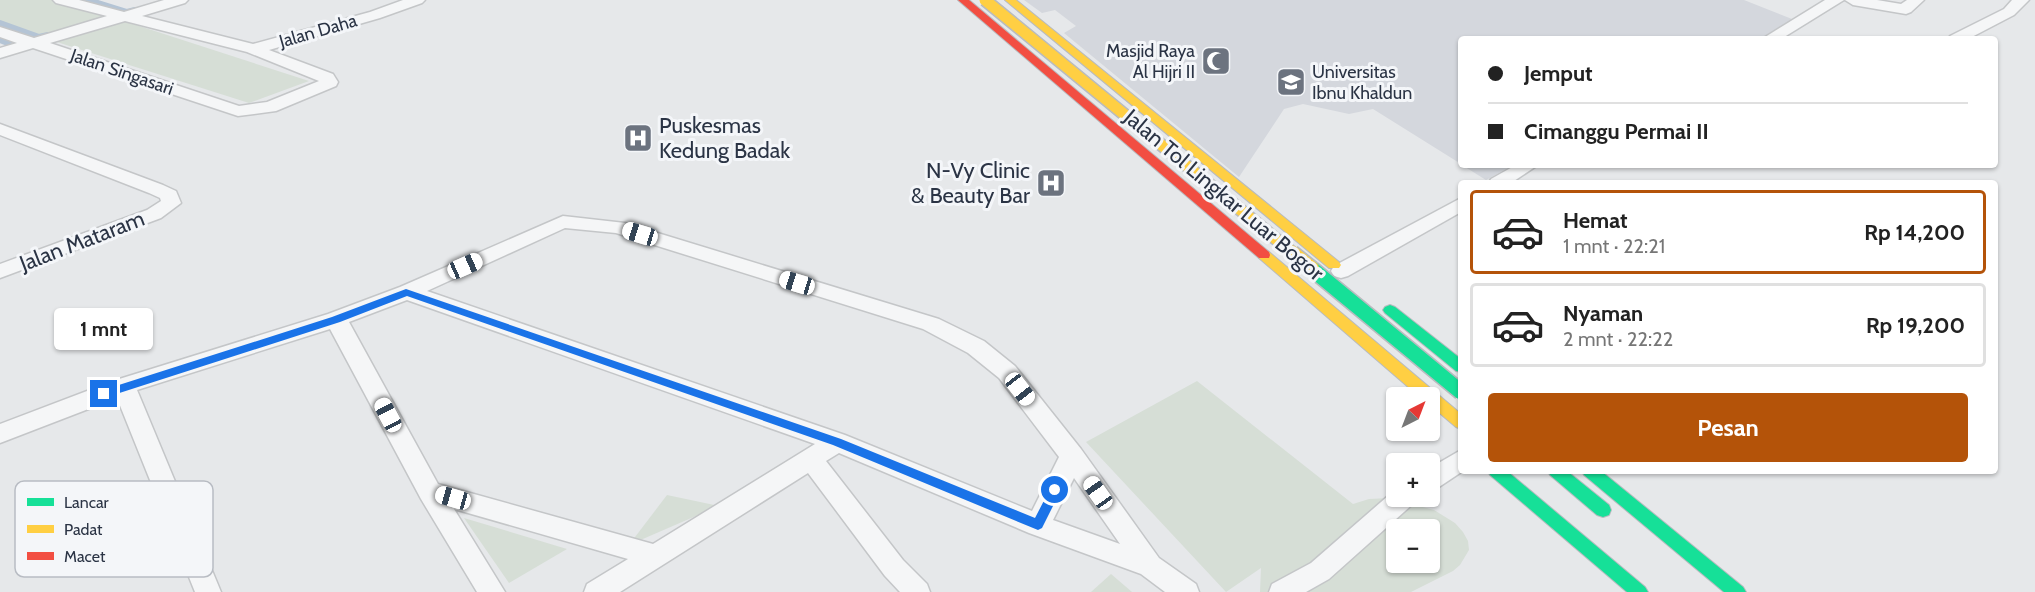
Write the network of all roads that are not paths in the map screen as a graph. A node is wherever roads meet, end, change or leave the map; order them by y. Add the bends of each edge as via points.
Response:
1 (61, 0) edge
2 (180, 0) edge
3 (417, 0) edge
4 (955, 0) edge
5 (963, 0) edge
6 (985, 0) edge
7 (1010, 0) edge
8 (1836, 0) edge
9 (1853, 0) edge
10 (1916, 0) edge
11 (2021, 0) edge
12 (123, 17) junction
13 (0, 32) edge
14 (1775, 36) edge
15 (1962, 36) edge
16 (36, 43) junction
17 (253, 50) junction
18 (0, 53) edge
19 (243, 112) joint
20 (0, 129) edge
21 (1193, 151) junction
22 (1156, 162) junction
23 (1524, 168) edge
24 (1503, 180) edge
25 (1458, 206) edge
26 (0, 271) edge
27 (1346, 275) joint
28 (1272, 281) dead end
29 (406, 292) junction
30 (1378, 301) dead end
31 (1307, 310) dead end
32 (336, 319) junction
33 (1458, 365) edge
34 (124, 386) junction
35 (1397, 387) edge
36 (1458, 390) edge
37 (1440, 420) edge
38 (1457, 429) edge
39 (0, 434) edge
40 (837, 442) junction
41 (1072, 456) junction
42 (811, 459) junction
43 (1458, 462) edge
44 (1440, 474) edge
45 (1500, 474) edge
46 (1519, 474) edge
47 (1560, 474) edge
48 (1594, 474) edge
49 (163, 481) edge
50 (430, 492) junction
51 (1393, 507) edge
52 (1611, 516) dead end
53 (1038, 525) junction
54 (657, 556) junction
55 (1150, 566) junction
56 (202, 577) edge
57 (208, 592) edge
58 (492, 592) edge
59 (597, 592) edge
60 (917, 592) edge
61 (1186, 592) edge
62 (1282, 592) edge
63 (1639, 592) edge
64 (1656, 592) edge
65 (1737, 592) edge

1 - 12 street, Jalan Daha
2 - 12 street
3 - 17 street, Jalan Daha
4 - 28 highway, Jalan Tol Lingkar Luar Bogor
5 - 22 highway
6 - 36 highway, Jalan Tol Lingkar Luar Bogor, bridge
7 - 21 highway
8 - 14 street
9 - 10 street via 1904,9
11 - 15 street via 2008,12
12 - 16 street
12 - 17 street, Jalan Daha
13 - 16 street, Jalan Singasari
16 - 18 street
16 - 19 street, Jalan Singasari
17 - 19 street, Jalan Daha via 330,80 270,107
20 - 26 street, Jalan Mataram via 169,195 171,202 163,209
21 - 22 highway
21 - 27 highway
22 - 38 highway
23 - 24 street
25 - 27 street
29 - 32 street
29 - 40 street
29 - 41 street via 563,222 618,227 931,324 976,347 1007,372
30 - 33 highway
31 - 35 highway, Jalan Tol Lingkar Luar Bogor
32 - 34 street
32 - 50 street
34 - 39 street
34 - 49 street
37 - 38 highway
40 - 42 street
40 - 53 street
41 - 53 street
41 - 55 street
42 - 54 street
42 - 60 street via 894,568
43 - 44 street
45 - 63 highway
46 - 64 highway
47 - 52 highway
48 - 65 highway
50 - 54 street
50 - 58 street
51 - 62 street via 1320,571
53 - 55 street
54 - 59 street
55 - 61 street
56 - 57 street

